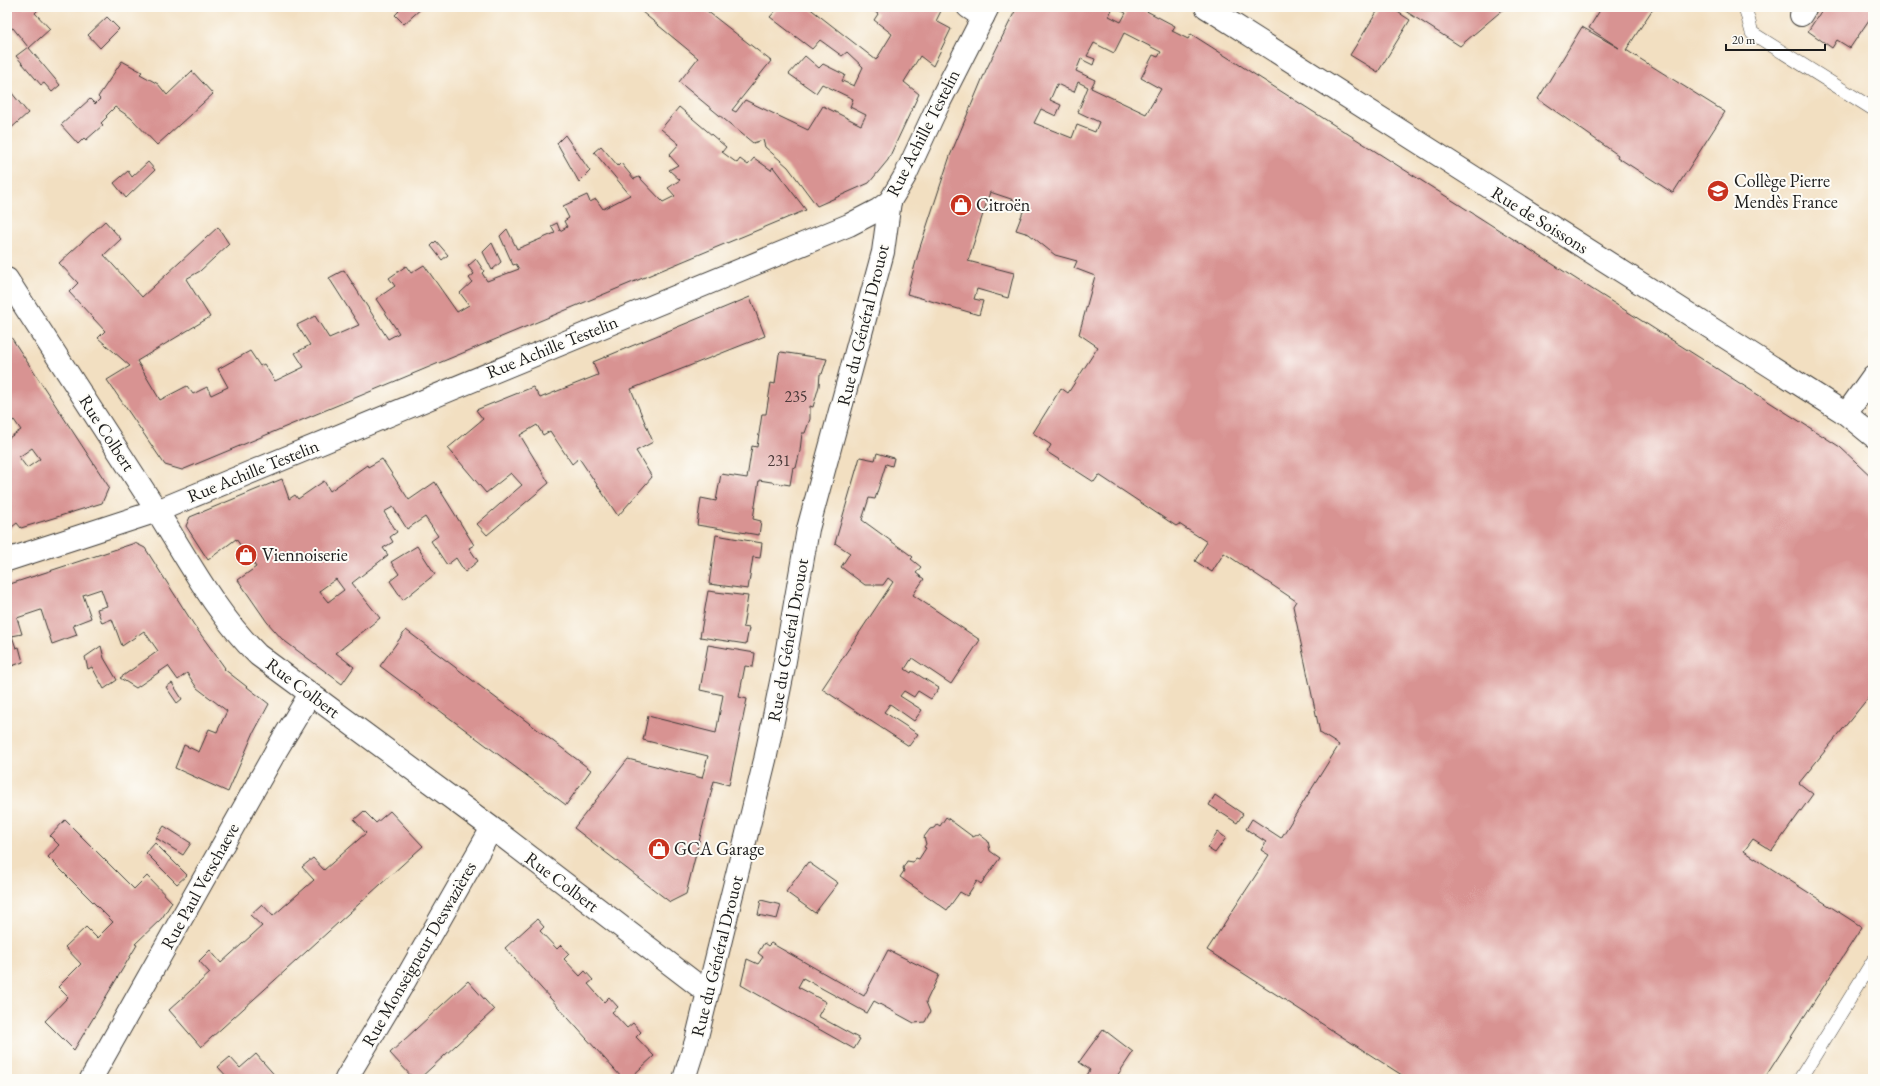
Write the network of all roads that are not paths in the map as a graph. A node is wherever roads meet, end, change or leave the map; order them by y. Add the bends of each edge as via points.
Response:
1 (1206, 7) edge
2 (1745, 7) edge
3 (980, 10) edge
4 (1873, 109) edge
5 (890, 201) junction
6 (7, 279) edge
7 (1873, 376) edge
8 (1846, 414) junction
9 (1873, 436) edge
10 (157, 511) junction
11 (7, 560) edge
12 (310, 694) junction
13 (492, 828) junction
14 (1873, 961) edge
15 (708, 993) junction
16 (91, 1079) edge
17 (346, 1079) edge
18 (684, 1079) edge
19 (1800, 1079) edge

1 - 8 street, Rue de Soissons
2 - 4 lane via 1752,33
3 - 5 street, Rue Achille Testelin via 940,103
5 - 10 street, Rue Achille Testelin via 849,225
5 - 15 street, Rue du Général Drouot via 883,252 808,529 784,672
6 - 10 street, Rue Colbert
7 - 8 street
8 - 9 street, Rue de Soissons
10 - 11 street, Rue Achille Testelin
10 - 12 street, Rue Colbert via 214,602 242,639 258,655
12 - 13 street, Rue Colbert
12 - 16 street, Rue Paul Verschaeve
13 - 15 street, Rue Colbert
13 - 17 street, Rue Monseigneur Deswazières
14 - 19 lane
15 - 18 street, Rue du Général Drouot

